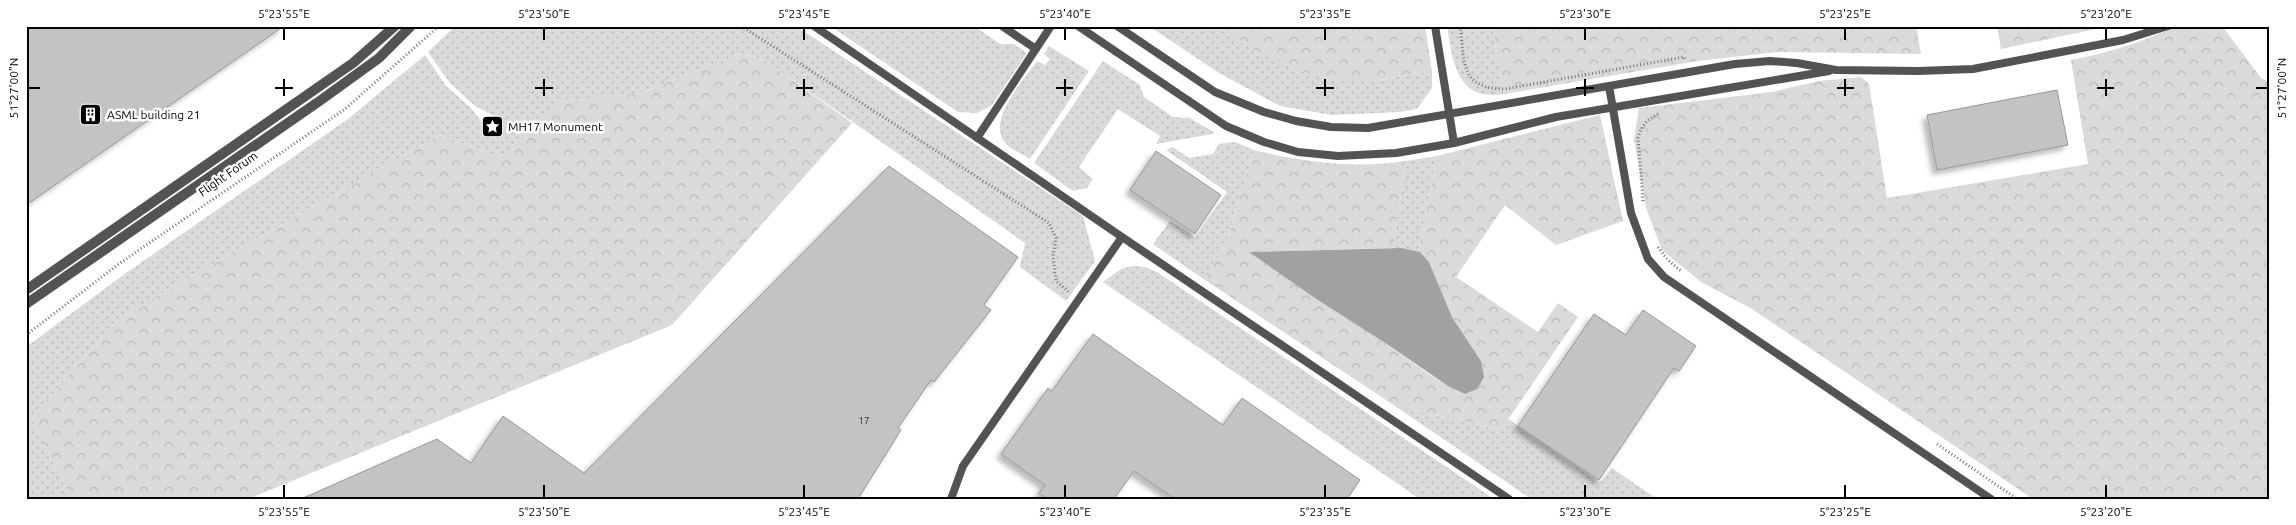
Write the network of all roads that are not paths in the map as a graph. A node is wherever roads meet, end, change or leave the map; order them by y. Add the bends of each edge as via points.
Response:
1 (394, 26) edge
2 (411, 26) edge
3 (814, 26) edge
4 (1002, 26) edge
5 (1051, 26) edge
6 (1078, 26) edge
7 (1116, 26) edge
8 (1435, 26) edge
9 (2168, 26) edge
10 (1036, 49) junction
11 (1836, 70) junction
12 (1609, 86) junction
13 (1613, 107) junction
14 (1450, 114) junction
15 (977, 138) junction
16 (1454, 143) junction
17 (1122, 238) junction
18 (26, 290) edge
19 (26, 304) edge
20 (951, 499) edge
21 (1509, 499) edge
22 (1991, 499) edge

1 - 18 street, Flight Forum via 354,63
2 - 19 street, Flight Forum via 379,58 321,100
3 - 15 lane
4 - 10 lane
5 - 10 lane
6 - 16 lane via 1226,126 1264,142 1298,152 1338,156 1396,153
7 - 14 lane via 1215,92 1296,121 1331,127 1368,128
8 - 14 lane
9 - 11 lane via 2123,40 1973,69
10 - 15 lane
11 - 12 lane via 1770,61
11 - 13 lane
12 - 13 lane
12 - 14 lane
13 - 16 lane via 1556,117
13 - 22 lane via 1631,212 1648,259 1664,277
14 - 16 lane
15 - 17 lane
17 - 20 lane via 963,466
17 - 21 lane

